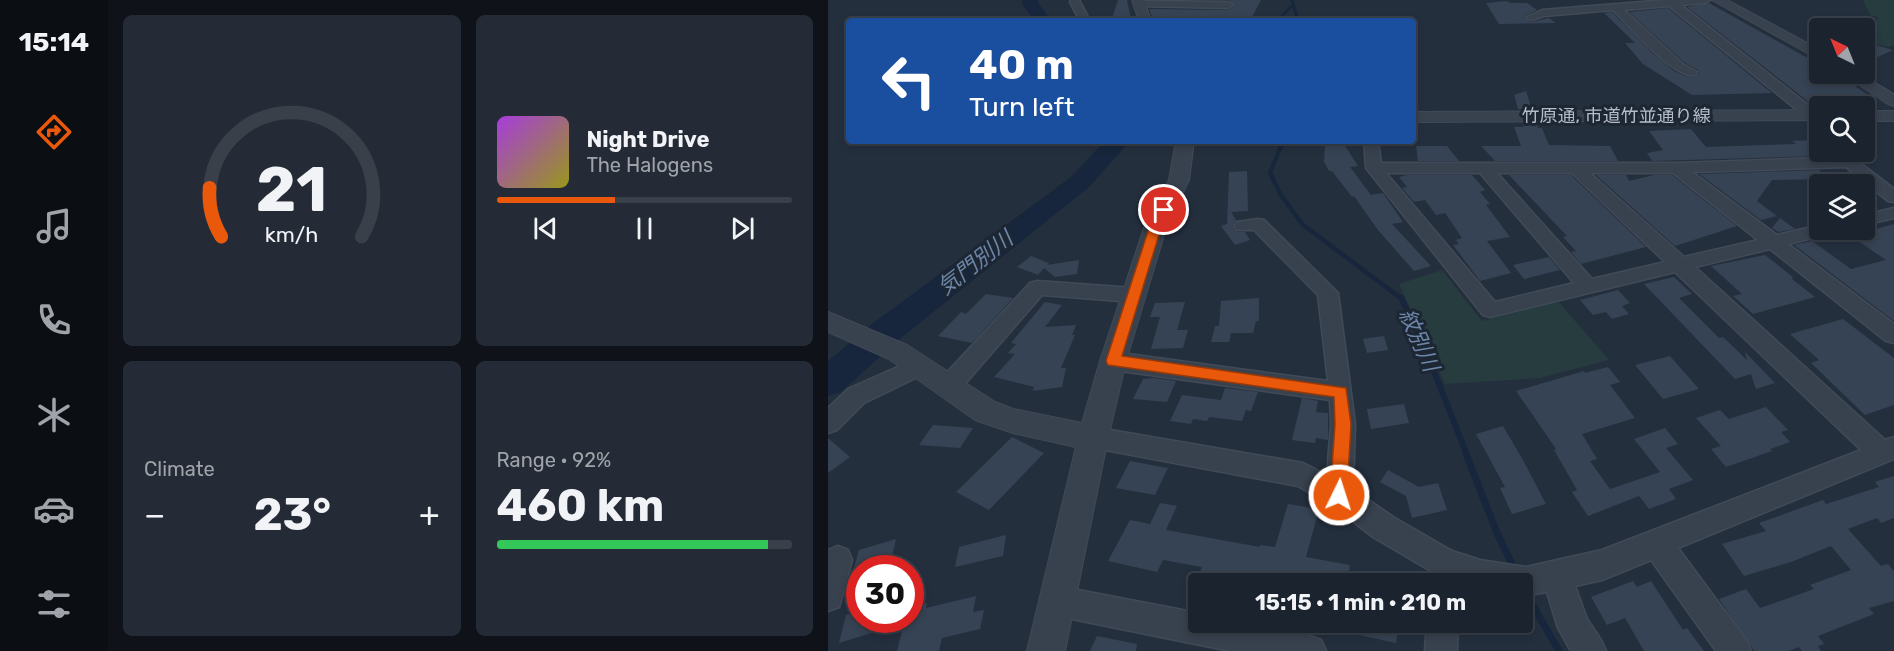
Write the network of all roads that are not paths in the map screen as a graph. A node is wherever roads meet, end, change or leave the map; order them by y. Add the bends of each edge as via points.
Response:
1 (1705, 0) edge
2 (1718, 0) edge
3 (1075, 2) dead end
4 (1138, 2) edge
5 (1672, 3) junction
6 (1228, 5) dead end
7 (1616, 8) junction
8 (1532, 17) dead end
9 (1083, 18) edge
10 (1144, 18) edge
11 (1809, 50) edge
12 (1691, 72) dead end
13 (1867, 84) edge
14 (1894, 101) edge
15 (1809, 110) edge
16 (1809, 115) edge
17 (1875, 116) edge
18 (1894, 116) edge
19 (1416, 117) edge
20 (1185, 144) edge
21 (1371, 144) edge
22 (1483, 167) junction
23 (1575, 167) junction
24 (1374, 168) junction
25 (1677, 168) junction
26 (1894, 197) edge
27 (1894, 213) edge
28 (1875, 217) edge
29 (1243, 226) dead end
30 (1809, 233) edge
31 (1773, 242) junction
32 (1678, 264) junction
33 (1587, 285) junction
34 (1134, 295) junction
35 (828, 321) edge
36 (1894, 335) edge
37 (909, 359) junction
38 (1113, 361) junction
39 (949, 386) junction
40 (1341, 392) junction
41 (828, 423) edge
42 (1093, 438) junction
43 (1888, 450) edge
44 (1339, 495) junction
45 (1656, 543) junction
46 (838, 560) dead end
47 (1444, 573) edge
48 (1557, 575) junction
49 (1533, 580) edge
50 (828, 596) edge
51 (1057, 601) junction
52 (1442, 633) edge
53 (1046, 651) edge
54 (1310, 651) edge
55 (1441, 651) edge
56 (1590, 651) edge
57 (1735, 651) edge

1 - 5 street
2 - 11 street
3 - 9 street
4 - 6 street
4 - 10 street
5 - 7 street
5 - 15 street
7 - 8 street
7 - 12 street via 1679,67
13 - 14 street
16 - 19 street, 竹原通, 市道竹並通り線
17 - 18 street
20 - 34 street via 1179,180 1156,225
21 - 24 street
22 - 23 street
22 - 24 street
22 - 33 street
23 - 25 street
23 - 32 street
24 - 33 street via 1490,310
25 - 26 street via 1850,162
25 - 31 street
27 - 28 street
29 - 40 street via 1258,224 1328,293
30 - 31 street
31 - 32 street
31 - 36 street
32 - 33 street
32 - 43 street
34 - 38 street
34 - 39 street via 1036,288
35 - 37 street
37 - 39 street
37 - 41 street via 856,396
38 - 40 street
38 - 42 street
39 - 42 street via 985,411
40 - 44 street
42 - 44 street via 1303,475
42 - 51 street
43 - 45 street
44 - 47 street
45 - 48 street via 1602,565
45 - 57 street
46 - 50 street
48 - 49 street
48 - 56 street via 1574,628
51 - 53 street
51 - 54 street
52 - 55 street

